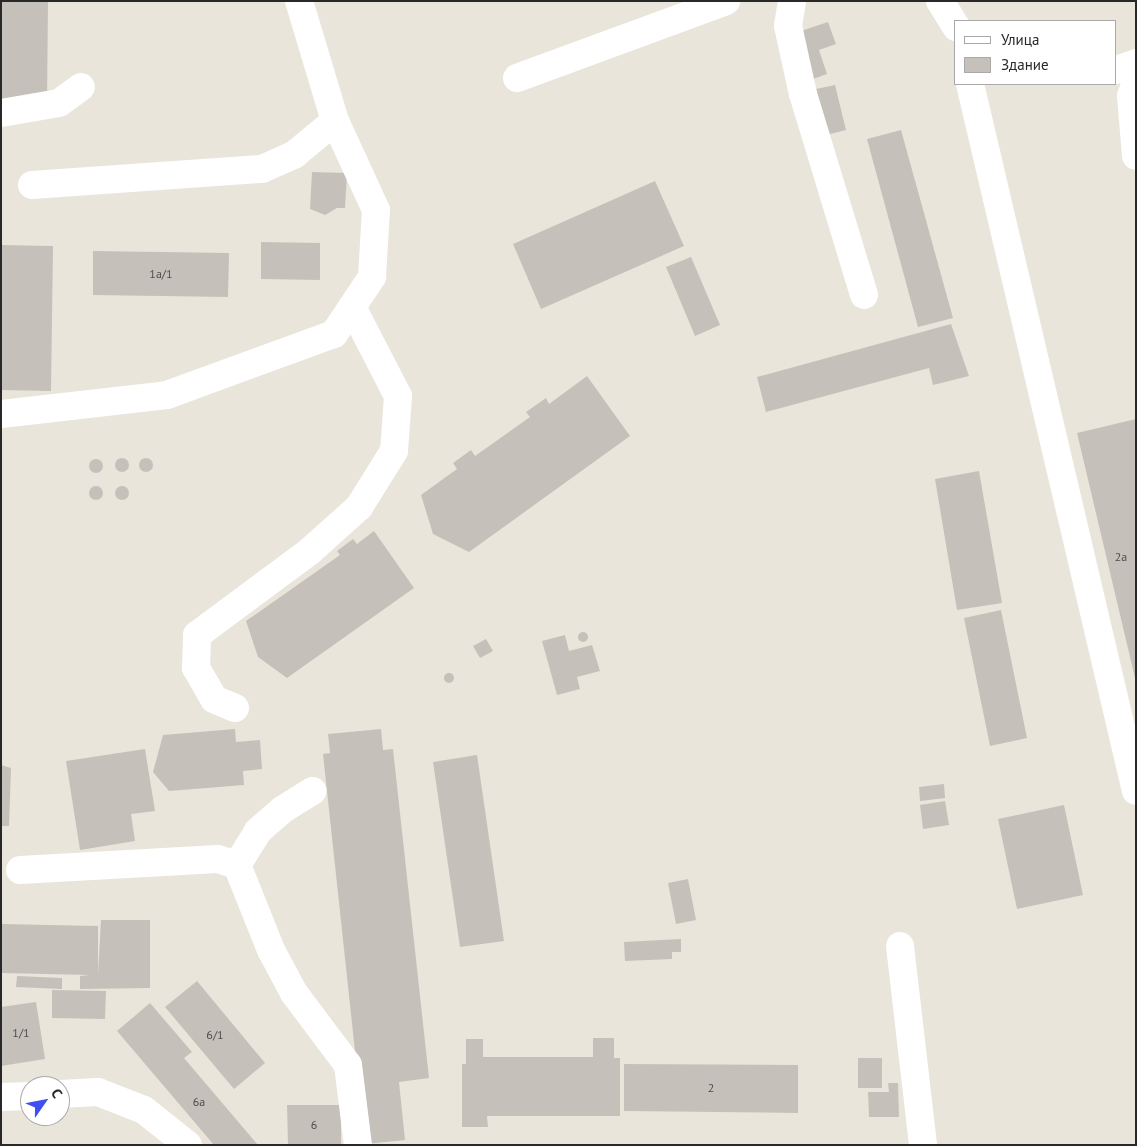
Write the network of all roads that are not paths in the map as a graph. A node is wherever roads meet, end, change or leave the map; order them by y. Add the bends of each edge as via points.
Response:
1 (299, 1) edge
2 (726, 1) edge
3 (792, 1) edge
4 (940, 1) edge
5 (952, 1) edge
6 (955, 20) edge
7 (954, 23) edge
8 (1136, 63) edge
9 (1117, 70) edge
10 (517, 78) dead end
11 (1136, 81) edge
12 (970, 85) edge
13 (81, 88) dead end
14 (1, 113) edge
15 (335, 121) junction
16 (1136, 156) edge
17 (32, 185) dead end
18 (864, 295) dead end
19 (352, 307) junction
20 (1, 414) edge
21 (235, 708) dead end
22 (314, 791) dead end
23 (1136, 791) edge
24 (237, 865) junction
25 (20, 870) dead end
26 (900, 946) dead end
27 (70, 1093) edge
28 (20, 1096) edge
29 (1, 1097) edge
30 (188, 1145) edge
31 (358, 1145) edge
32 (923, 1145) edge

1 - 15 street
2 - 10 street
3 - 18 street via 788,26 803,94
4 - 7 street
5 - 6 street
8 - 9 street
11 - 16 street via 1130,96
12 - 23 street
13 - 14 street via 59,103
15 - 17 street via 295,154 262,169
15 - 19 street via 376,210 372,277
19 - 20 street via 334,334 167,395
19 - 21 street via 398,396 394,452 359,507 310,551 197,634 196,668 214,699
22 - 24 street via 282,810 258,831
24 - 25 street via 218,859
24 - 31 street via 255,914 290,984 348,1065
26 - 32 street
27 - 30 street via 98,1092 144,1110
28 - 29 street

